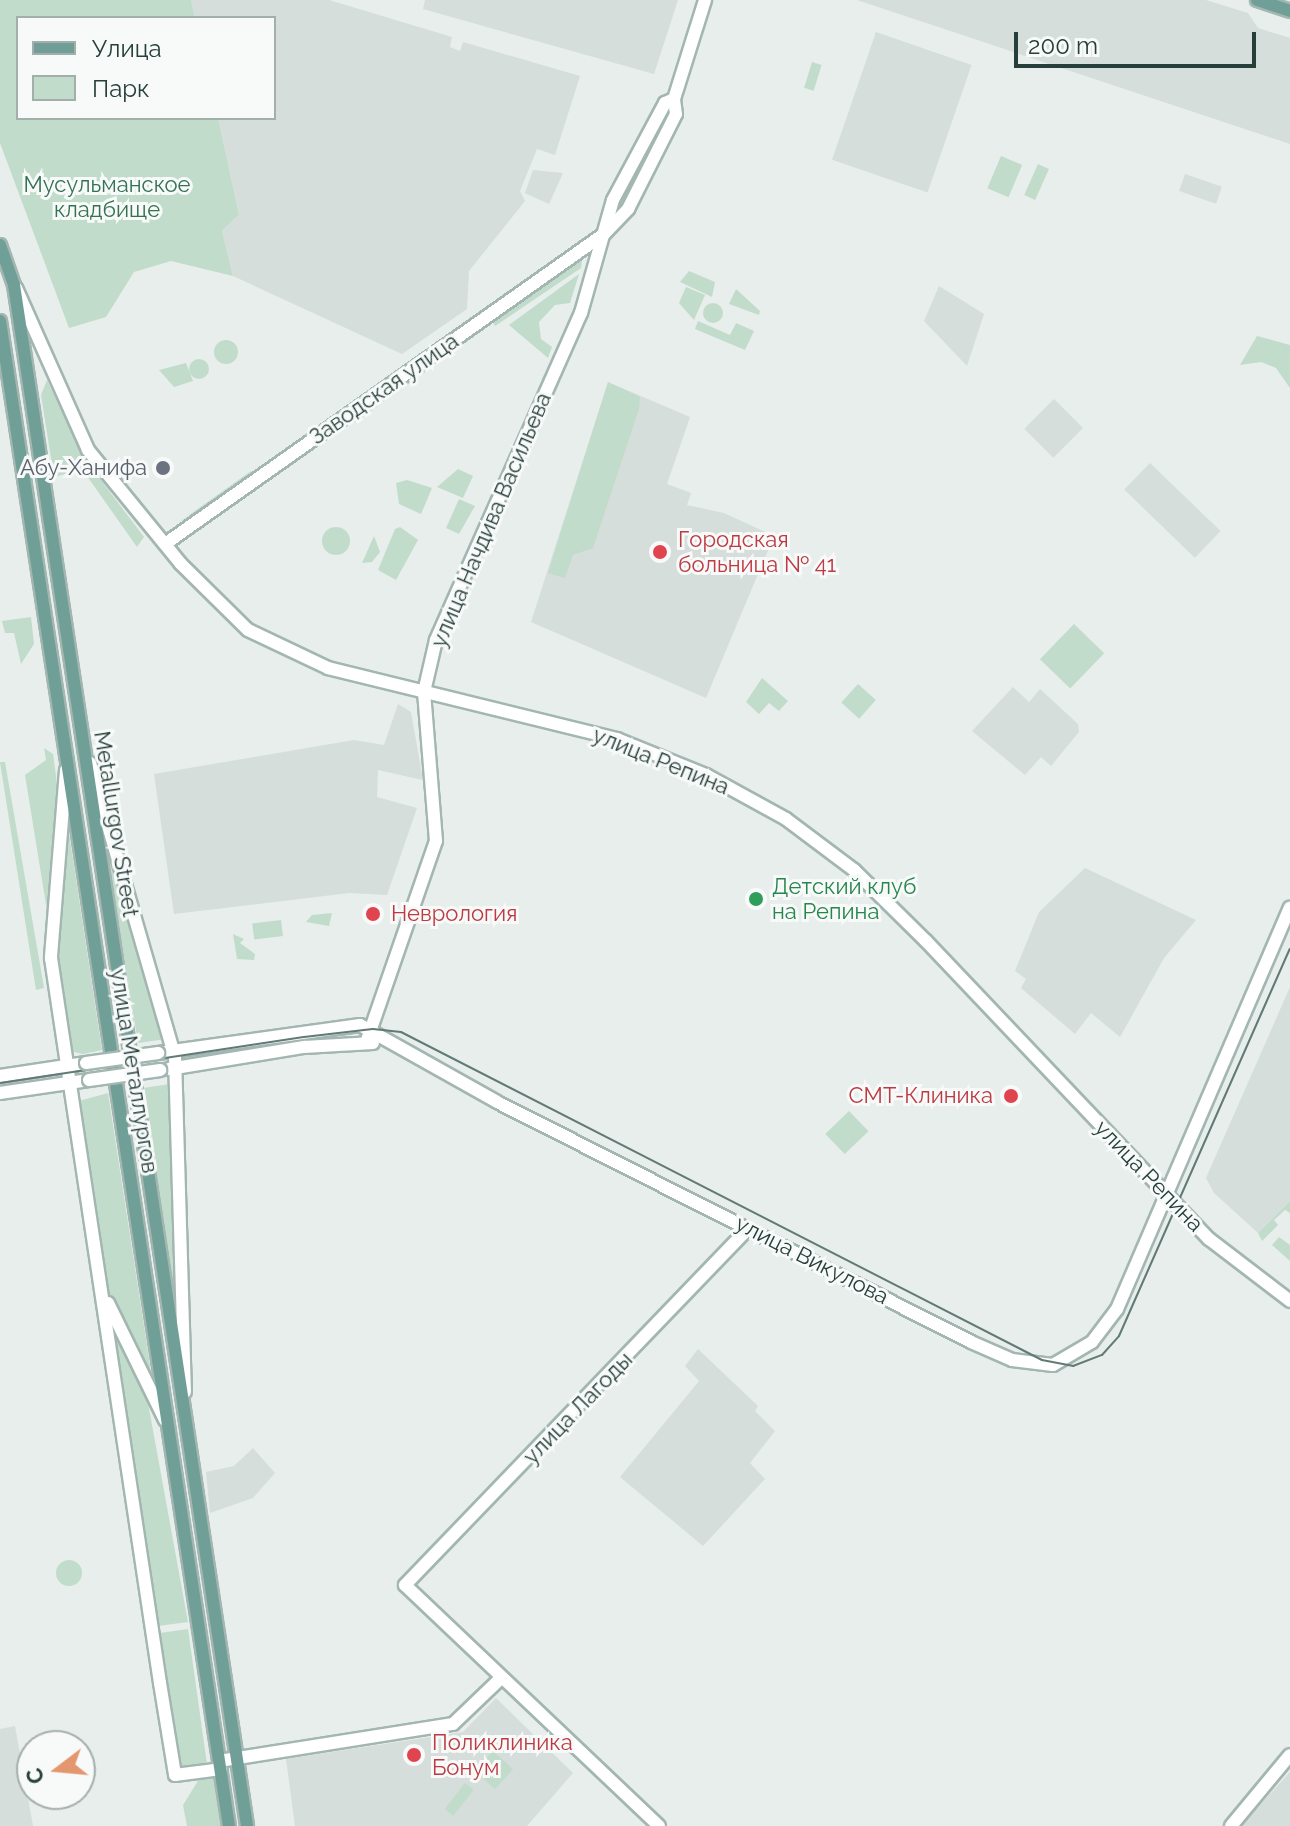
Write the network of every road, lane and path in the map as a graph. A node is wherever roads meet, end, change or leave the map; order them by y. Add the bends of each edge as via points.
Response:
1 (705, 0) edge
2 (1257, 0) edge
3 (1290, 11) edge
4 (604, 234) junction
5 (0, 245) edge
6 (0, 261) edge
7 (14, 285) junction
8 (0, 321) edge
9 (165, 544) junction
10 (424, 692) junction
11 (82, 736) junction
12 (67, 755) junction
13 (1290, 908) edge
14 (368, 1037) junction
15 (174, 1051) junction
16 (67, 1066) junction
17 (177, 1067) junction
18 (0, 1076) edge
19 (70, 1083) junction
20 (0, 1093) edge
21 (1164, 1195) junction
22 (748, 1229) junction
23 (103, 1293) junction
24 (1290, 1301) edge
25 (186, 1411) junction
26 (168, 1427) junction
27 (501, 1678) junction
28 (1290, 1755) edge
29 (237, 1758) junction
30 (220, 1765) junction
31 (229, 1826) edge
32 (247, 1826) edge
33 (659, 1826) edge
34 (1231, 1826) edge

1 - 4 street, улица Начдива Васильева via 674,99 665,103 613,200
2 - 3 main road
4 - 9 street, Заводская улица
4 - 10 street, улица Начдива Васильева via 581,313 436,640
5 - 7 main road, Metallurgov Street
6 - 7 street, улица Репина
7 - 9 street, улица Репина via 38,328 63,401 88,450
7 - 11 main road, Metallurgov Street
8 - 12 main road, улица Металлургов
9 - 10 street, улица Репина via 248,630 310,662
10 - 14 street, улица Начдива Васильева via 436,841
10 - 21 street, улица Репина via 617,739 706,775 786,819 854,870 915,930
11 - 15 street
11 - 25 main road, Metallurgov Street
12 - 16 street via 51,958
12 - 26 main road, улица Металлургов
13 - 21 street, улица Викулова
14 - 15 street via 360,1025
14 - 17 street
14 - 22 street, улица Викулова
15 - 16 street, bridge
15 - 17 street
16 - 18 street
16 - 19 street
17 - 19 street, bridge
17 - 25 street
19 - 20 street
19 - 23 street
21 - 22 street, улица Викулова via 1106,1325 1084,1349 1053,1365 1012,1360 971,1342
21 - 24 street, улица Репина via 1234,1260
22 - 27 street, улица Лагоды via 405,1585
23 - 26 street
23 - 30 street via 175,1775
25 - 29 main road
26 - 30 main road, улица Металлургов
27 - 29 street via 453,1724
27 - 33 street
28 - 34 street
29 - 30 street
29 - 32 main road
30 - 31 main road, улица Металлургов

